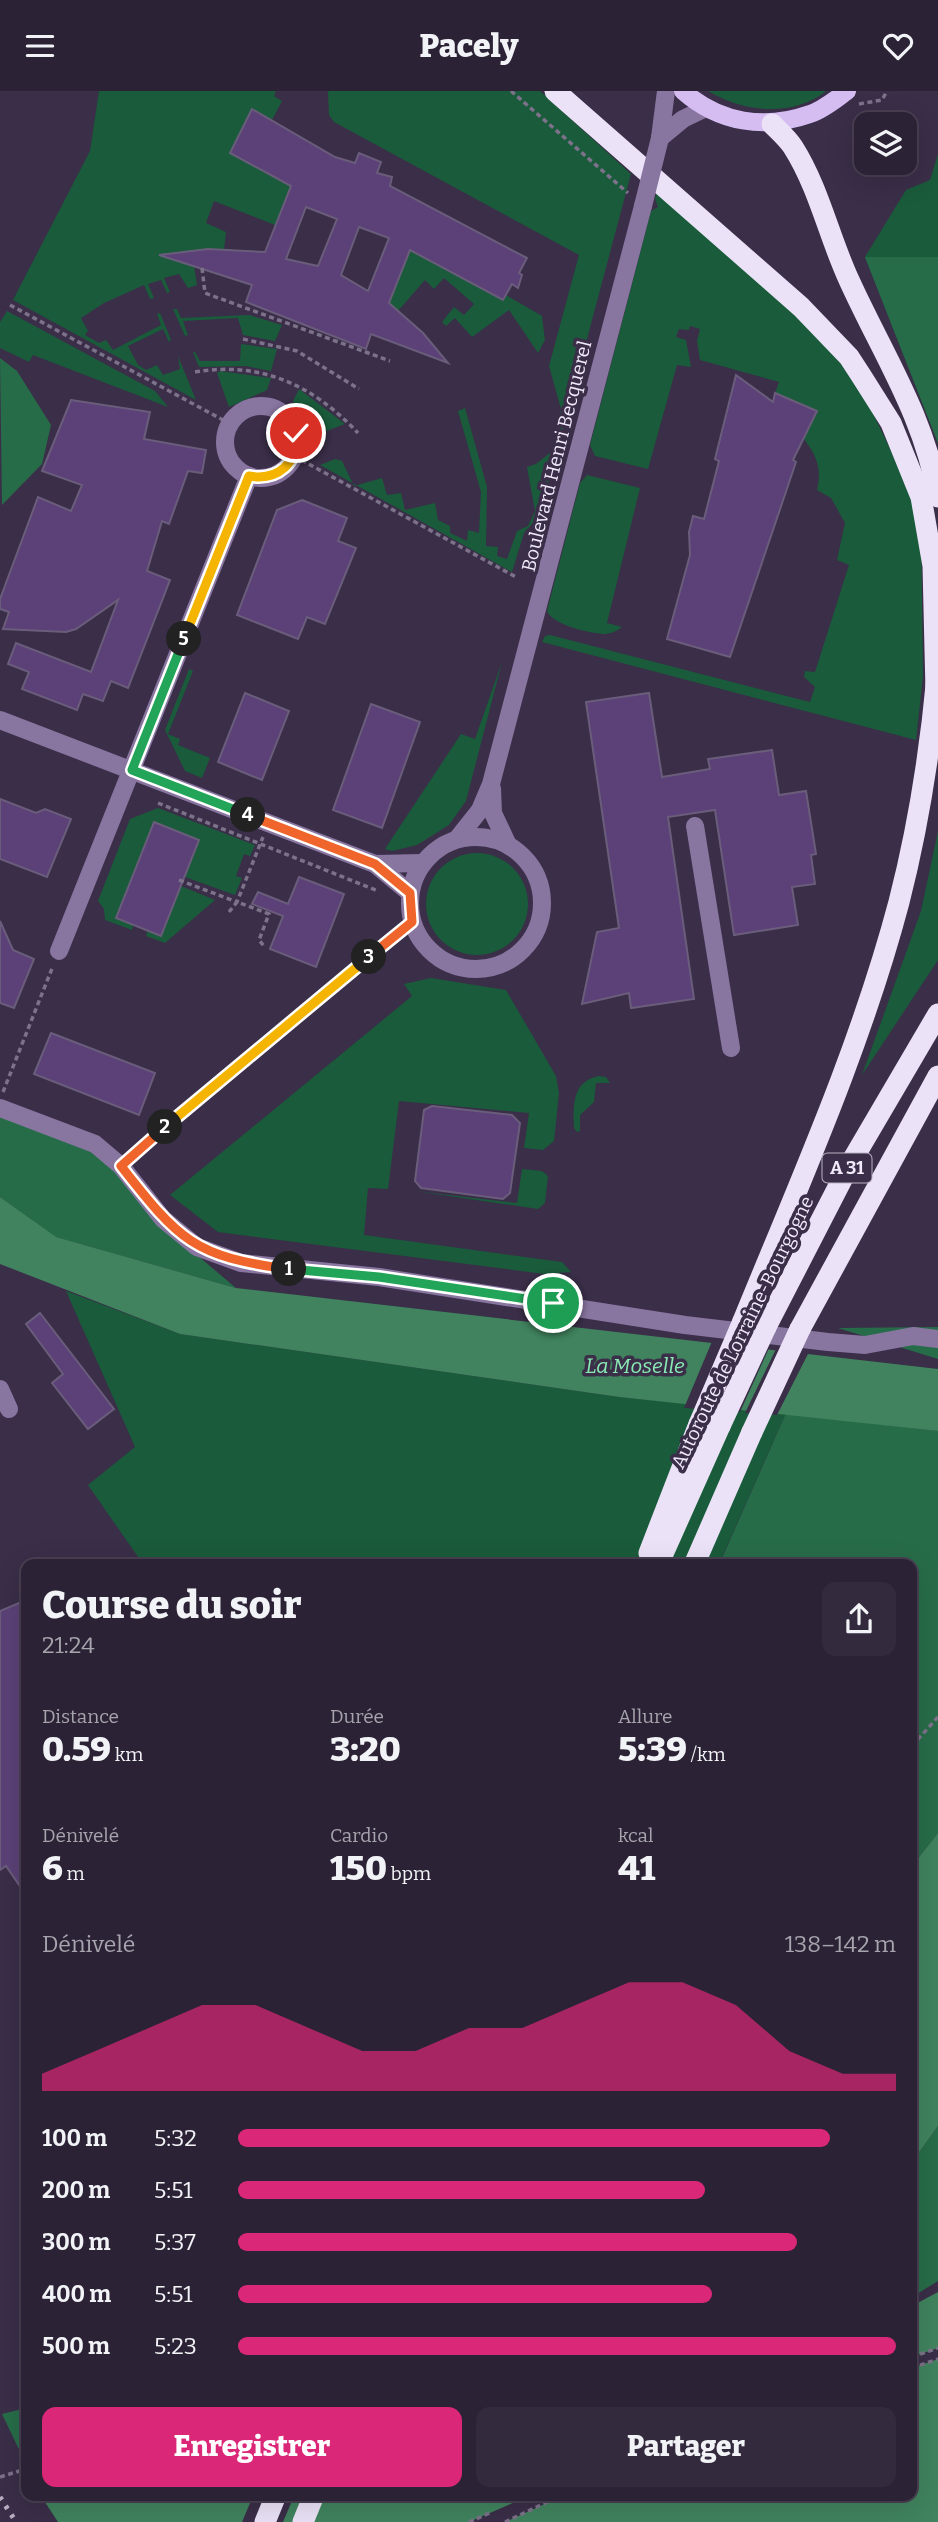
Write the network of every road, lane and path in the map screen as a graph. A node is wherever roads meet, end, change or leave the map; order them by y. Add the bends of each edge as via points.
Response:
1 (511, 91) edge
2 (555, 91) edge
3 (666, 91) edge
4 (682, 91) edge
5 (847, 91) edge
6 (706, 108) junction
7 (772, 124) junction
8 (660, 138) junction
9 (643, 206) junction
10 (202, 268) dead end
11 (10, 305) dead end
12 (243, 339) dead end
13 (390, 361) dead end
14 (195, 373) dead end
15 (359, 389) dead end
16 (223, 420) dead end
17 (358, 433) dead end
18 (294, 456) junction
19 (249, 476) junction
20 (938, 497) edge
21 (516, 577) dead end
22 (938, 667) edge
23 (936, 691) junction
24 (0, 720) edge
25 (132, 770) junction
26 (491, 784) junction
27 (158, 803) dead end
28 (695, 826) dead end
29 (263, 835) dead end
30 (457, 839) junction
31 (260, 844) junction
32 (508, 845) junction
33 (422, 863) junction
34 (375, 864) junction
35 (179, 880) dead end
36 (410, 893) junction
37 (390, 895) dead end
38 (237, 902) junction
39 (229, 912) dead end
40 (412, 922) junction
41 (264, 946) dead end
42 (59, 951) joint
43 (938, 1014) edge
44 (731, 1048) dead end
45 (938, 1076) edge
46 (0, 1099) edge
47 (0, 1108) edge
48 (121, 1166) junction
49 (938, 1339) edge
50 (0, 1389) edge
51 (9, 1409) dead end
52 (710, 1425) junction
53 (648, 1559) edge
54 (660, 1559) edge
55 (697, 1559) edge
56 (938, 1717) edge
57 (917, 1740) edge
58 (938, 2349) edge
59 (917, 2355) edge
60 (938, 2359) edge
61 (917, 2366) edge
62 (21, 2471) edge
63 (0, 2477) edge
64 (274, 2501) edge
65 (312, 2501) edge
66 (549, 2501) edge
67 (492, 2512) dead end
68 (265, 2522) edge
69 (303, 2522) edge
70 (469, 2522) edge
71 (505, 2522) edge

1 - 9 path
2 - 23 highway via 801,307 862,377 891,423 921,497 933,566
3 - 8 street, Boulevard Henri Becquerel
4 - 6 main road
5 - 7 main road via 813,114
6 - 7 main road via 749,123
6 - 8 street
7 - 20 highway via 792,144 849,280 901,382 925,438
8 - 9 street, Boulevard Henri Becquerel, bridge
9 - 26 street, Boulevard Henri Becquerel
10 - 13 path via 205,293
11 - 16 path
12 - 15 path via 298,351
14 - 17 path via 250,370 286,379 332,407
18 - 19 street via 280,472
18 - 19 street via 296,433 284,414 264,405 242,411 233,418 225,439 231,462
18 - 21 path
19 - 25 street
22 - 23 highway
23 - 52 highway, bridge via 918,819 899,903 860,1023 743,1321
24 - 25 street
25 - 34 street
25 - 42 street
26 - 30 street, Boulevard Henri Becquerel via 480,810
26 - 32 street, Boulevard Henri Becquerel via 493,813
27 - 31 path
28 - 44 street
29 - 31 path
30 - 32 street via 477,836
30 - 33 street
31 - 37 path
31 - 38 path
32 - 40 street via 529,862 539,879 542,899 534,937 522,952 486,969 466,969 430,952
33 - 34 street
33 - 36 street
34 - 36 street
35 - 38 path
36 - 40 street
38 - 39 path
38 - 41 path via 269,914 259,940
40 - 48 path
42 - 46 path
43 - 52 highway, Autoroute de Lorraine-Bourgogne / A 31, bridge via 850,1164
45 - 55 highway, A 31, bridge via 800,1329
47 - 48 street via 77,1135
48 - 49 street via 163,1219 216,1257 241,1263 379,1277 685,1325 828,1342 865,1345 913,1336
50 - 51 street
52 - 53 highway
52 - 54 highway, Autoroute de Lorraine-Bourgogne / A 31
56 - 57 path
58 - 59 path
60 - 61 path
62 - 63 path
64 - 68 highway
65 - 69 highway
66 - 71 path
67 - 70 path

